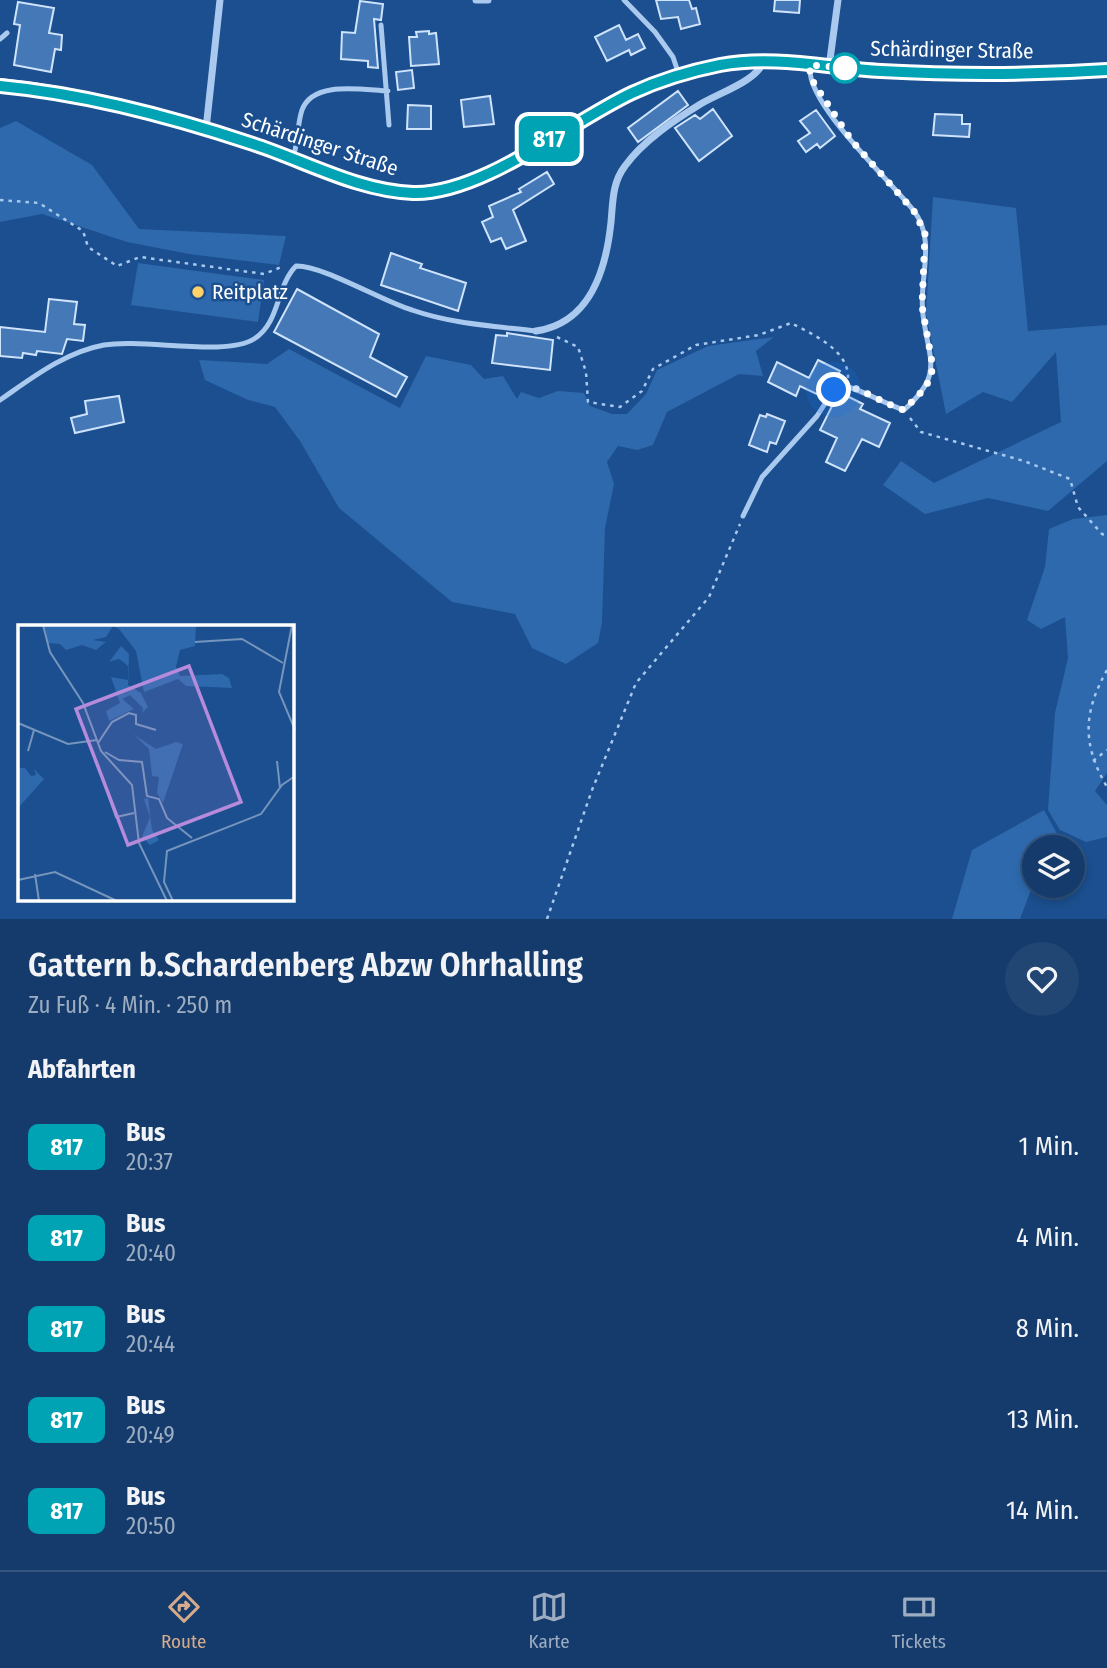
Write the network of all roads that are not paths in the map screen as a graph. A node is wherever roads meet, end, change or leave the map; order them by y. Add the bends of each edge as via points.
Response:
1 (220, 0) edge
2 (476, 0) edge
3 (488, 0) edge
4 (838, 0) edge
5 (623, 1) edge
6 (381, 25) dead end
7 (7, 33) dead end
8 (0, 39) edge
9 (764, 60) junction
10 (810, 65) junction
11 (829, 67) junction
12 (1107, 70) edge
13 (680, 75) junction
14 (0, 85) edge
15 (388, 90) junction
16 (389, 125) dead end
17 (206, 130) junction
18 (293, 159) junction
19 (536, 331) joint
20 (0, 400) edge
21 (743, 516) road end

1 - 17 street
2 - 3 street
4 - 11 street
5 - 13 lane via 655,32
6 - 15 lane
7 - 8 lane
9 - 10 main road, Schärdinger Straße
9 - 13 main road, Schärdinger Straße
9 - 19 street via 757,72 655,135 625,166 613,192 608,247 591,294 568,321
10 - 11 main road, Schärdinger Straße
10 - 21 lane via 811,82 830,111 914,211 925,233 922,306 933,368 926,387 904,410 848,385 837,386 817,416 761,477
11 - 12 main road, Schärdinger Straße via 983,73
13 - 18 main road, Schärdinger Straße via 632,93 494,169 439,191 391,191
14 - 17 main road, Schärdinger Straße via 113,106
15 - 16 lane
15 - 18 lane via 323,91 309,98 300,117
17 - 18 main road, Schärdinger Straße
19 - 20 lane via 458,322 415,311 307,266 296,266 272,318 262,333 245,344 105,345 64,359

